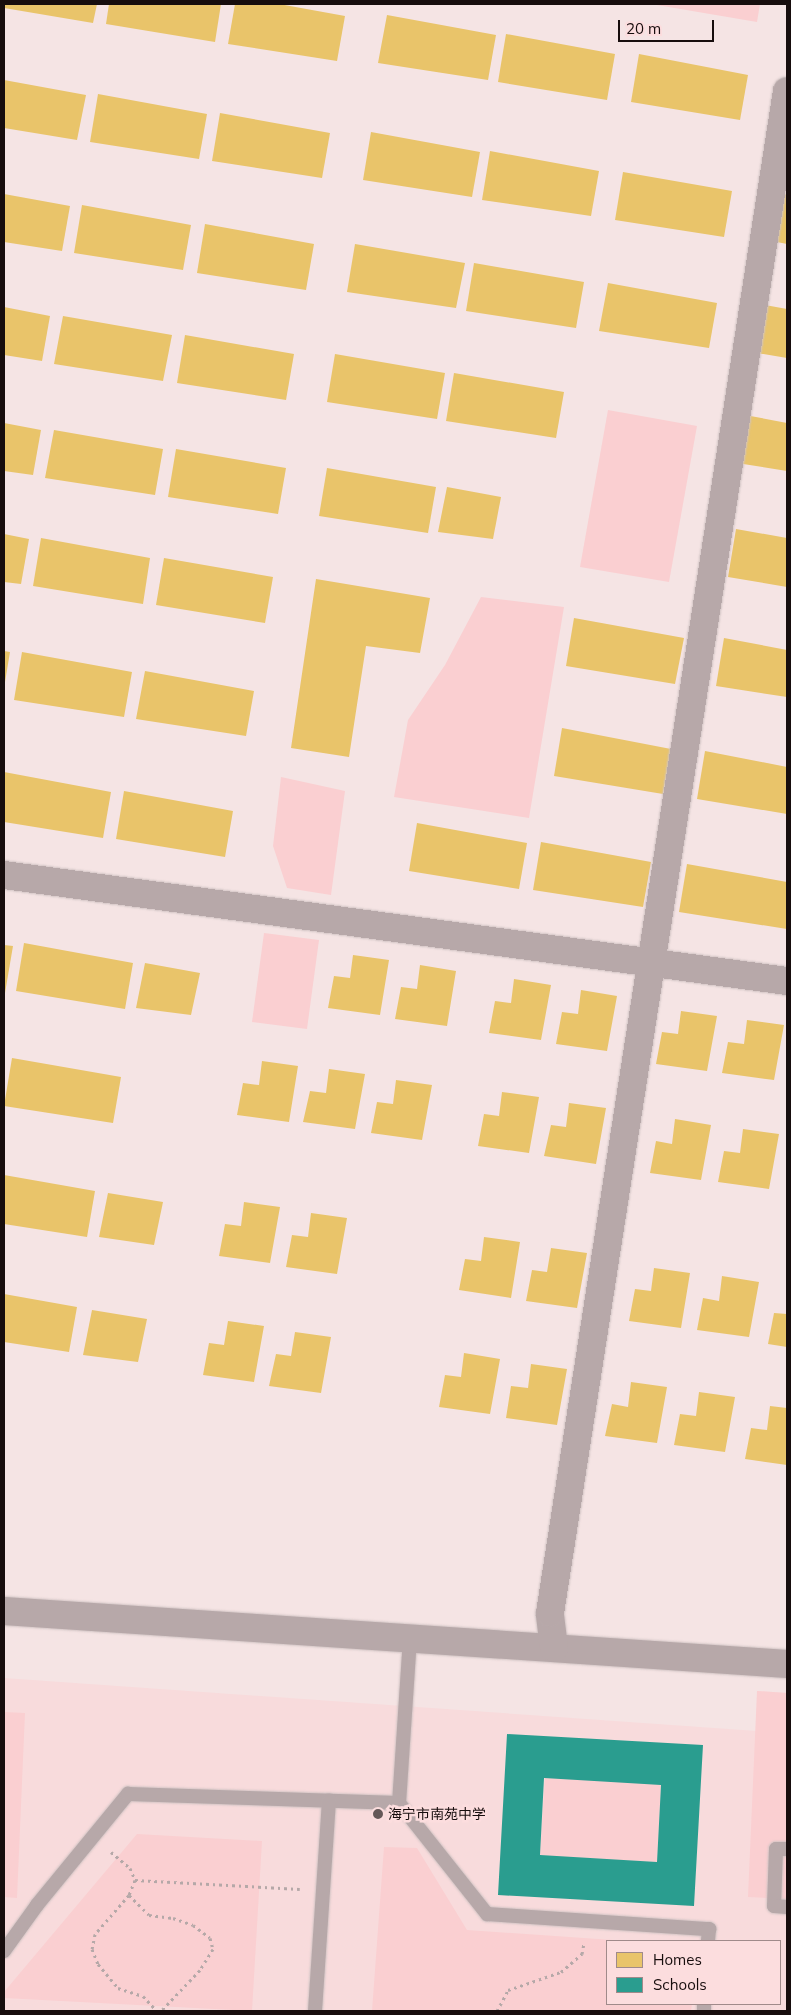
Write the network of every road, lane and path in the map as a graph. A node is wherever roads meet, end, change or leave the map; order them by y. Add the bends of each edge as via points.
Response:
1 (787, 91) edge
2 (4, 876) edge
3 (652, 963) junction
4 (787, 981) edge
5 (4, 1611) edge
6 (410, 1638) junction
7 (554, 1648) junction
8 (787, 1664) edge
9 (329, 1800) junction
10 (399, 1803) junction
11 (94, 1837) junction
12 (787, 1849) edge
13 (135, 1880) junction
14 (323, 1890) junction
15 (129, 1895) junction
16 (787, 1906) edge
17 (589, 1921) junction
18 (708, 1940) edge
19 (4, 1952) edge
20 (159, 2011) edge
21 (315, 2011) edge
22 (497, 2011) edge

1 - 3 street
2 - 3 street
3 - 4 street
3 - 7 street via 550,1612
5 - 6 street
6 - 7 street
6 - 10 lane
7 - 8 street
9 - 10 lane
9 - 11 lane via 128,1794
9 - 14 lane
10 - 17 lane via 487,1914
11 - 13 path via 130,1868
11 - 19 lane
12 - 16 lane via 776,1849 774,1906
13 - 14 path
13 - 15 path
14 - 21 lane
15 - 20 path via 95,1934 92,1949 98,1964 118,1988 143,1996
15 - 20 path via 149,1915 193,1925 210,1938 213,1949 200,1970
17 - 18 lane via 709,1929
17 - 22 path via 582,1954 561,1972 508,1990

